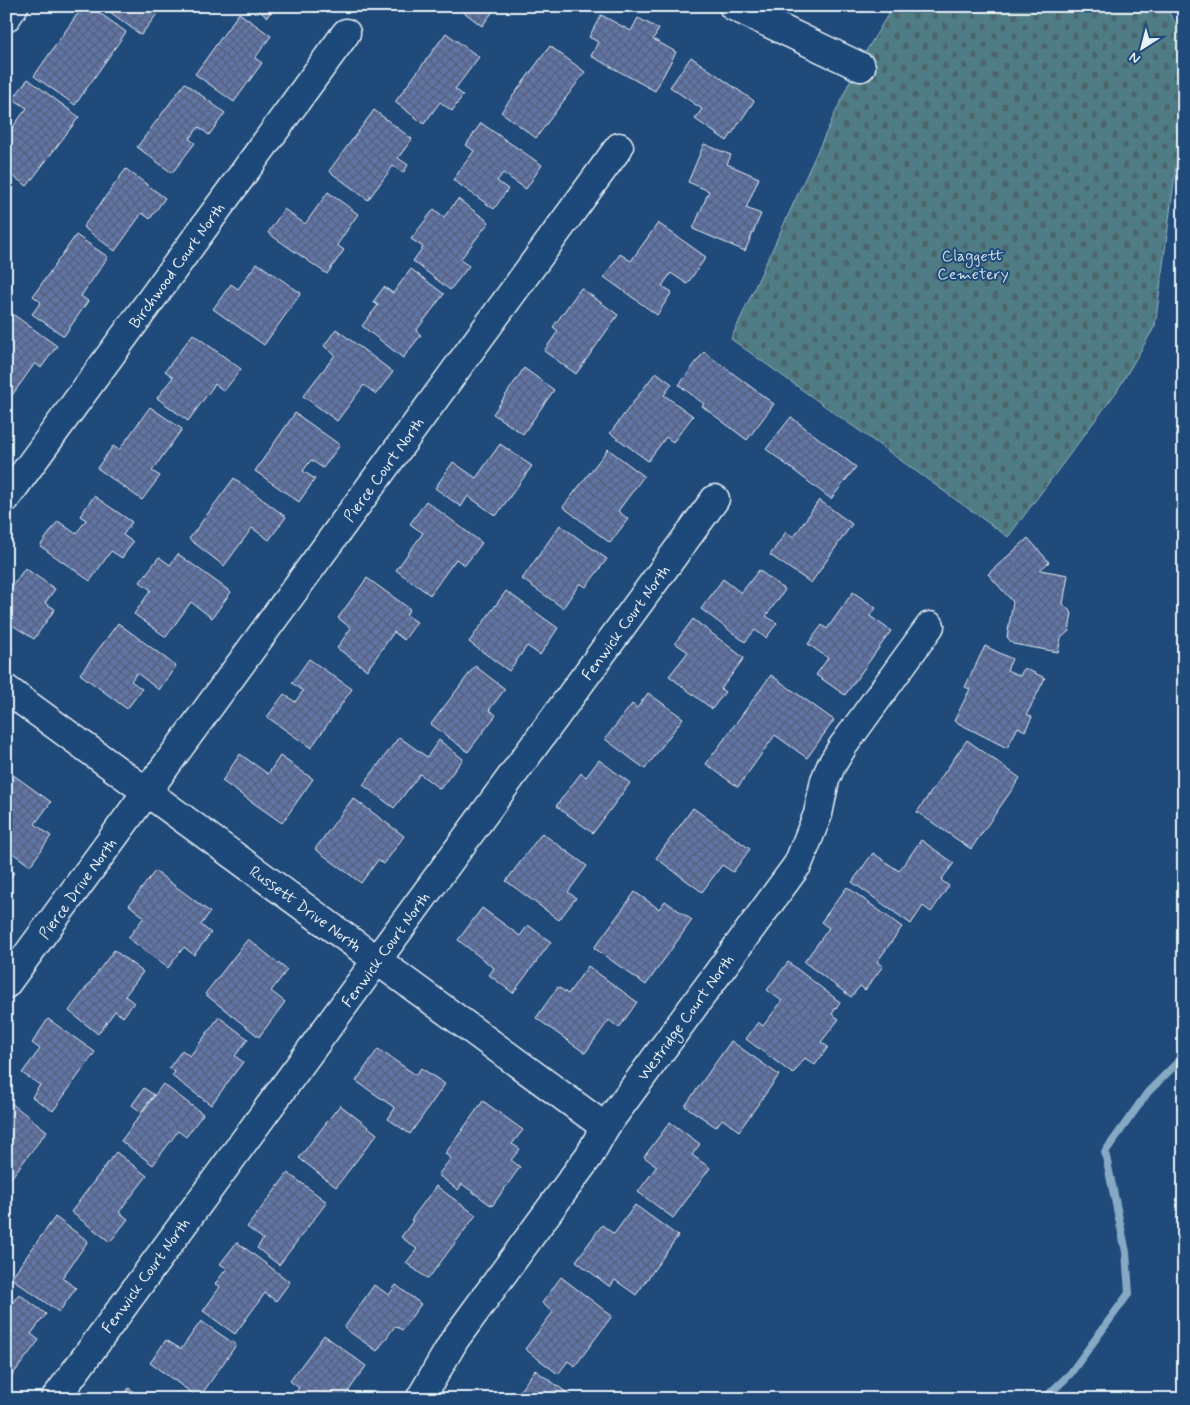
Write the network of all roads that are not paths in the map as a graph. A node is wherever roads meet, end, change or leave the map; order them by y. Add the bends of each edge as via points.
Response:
1 (14, 6) edge
2 (733, 6) edge
3 (6, 18) edge
4 (346, 33) dead end
5 (861, 67) dead end
6 (619, 146) dead end
7 (6, 498) edge
8 (716, 499) dead end
9 (930, 626) dead end
10 (6, 689) edge
11 (147, 792) junction
12 (377, 960) junction
13 (6, 984) edge
14 (605, 1128) junction
15 (55, 1399) edge
16 (420, 1399) edge

1 - 3 street
2 - 5 street
4 - 7 street, Birchwood Court North
6 - 11 street, Pierce Court North
8 - 12 street, Fenwick Court North
9 - 14 street, Westridge Court North via 831,766 818,814 798,864
10 - 11 street, Russett Drive North
11 - 12 street, Russett Drive North
11 - 13 street, Pierce Drive North
12 - 14 street, Russett Drive North
12 - 15 street, Fenwick Court North
14 - 16 street, Westridge Court North via 589,1156 455,1339

